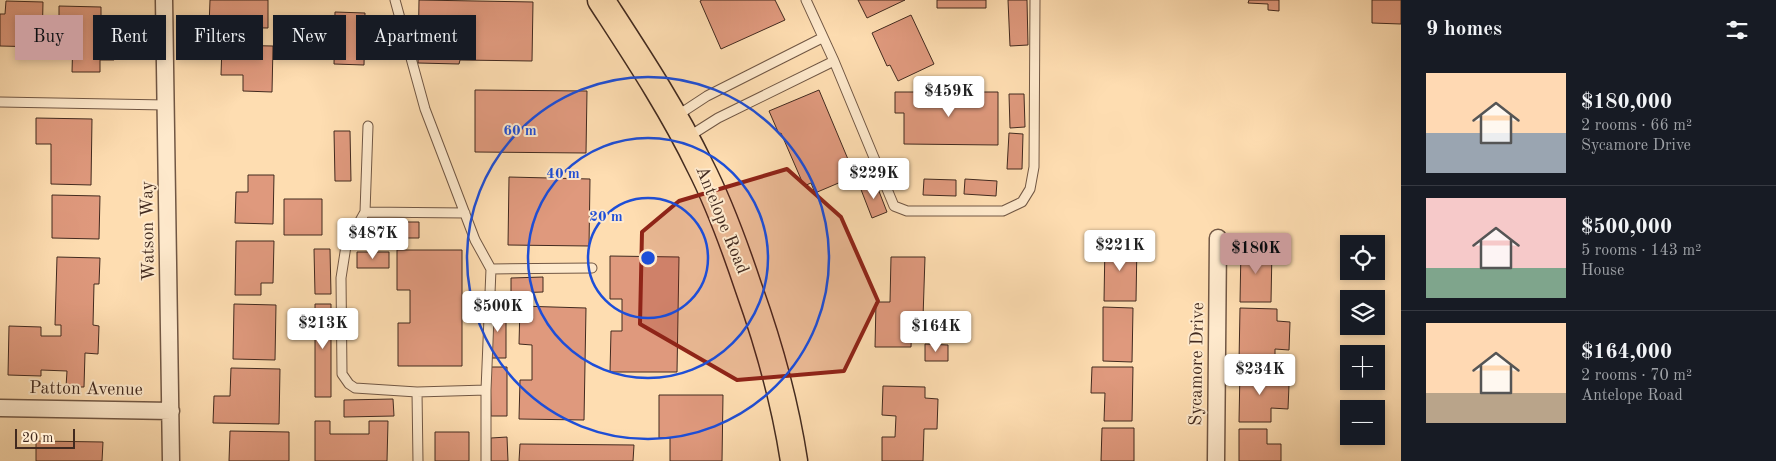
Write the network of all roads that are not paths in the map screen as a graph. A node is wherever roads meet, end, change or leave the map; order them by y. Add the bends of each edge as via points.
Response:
1 (164, 0) edge
2 (601, 0) edge
3 (806, 0) edge
4 (1035, 0) edge
5 (396, 1) edge
6 (822, 38) junction
7 (834, 61) junction
8 (0, 102) edge
9 (166, 105) junction
10 (368, 126) dead end
11 (680, 128) junction
12 (365, 212) junction
13 (466, 213) junction
14 (1218, 238) dead end
15 (592, 268) dead end
16 (491, 269) junction
17 (486, 390) junction
18 (416, 392) junction
19 (0, 408) edge
20 (171, 411) junction
21 (171, 461) edge
22 (418, 461) edge
23 (486, 461) edge
24 (794, 461) edge
25 (1216, 461) edge

1 - 9 street, Watson Way
2 - 11 main road, Antelope Road
3 - 6 lane
4 - 7 lane via 1034,167 1030,189 1022,202 1003,211 907,211 894,206
5 - 13 lane via 425,109
6 - 7 lane
6 - 11 lane via 707,96
7 - 11 lane via 718,118
8 - 9 lane
9 - 20 street, Watson Way
10 - 12 lane
11 - 24 main road, Antelope Road via 732,238 772,359
12 - 13 lane
12 - 18 lane via 346,246 341,278 342,374 355,388
13 - 16 lane via 475,240
14 - 25 street, Sycamore Drive
15 - 16 lane
16 - 17 lane
17 - 18 lane
17 - 23 lane
18 - 22 lane
19 - 20 street, Patton Avenue
20 - 21 street, Watson Way

